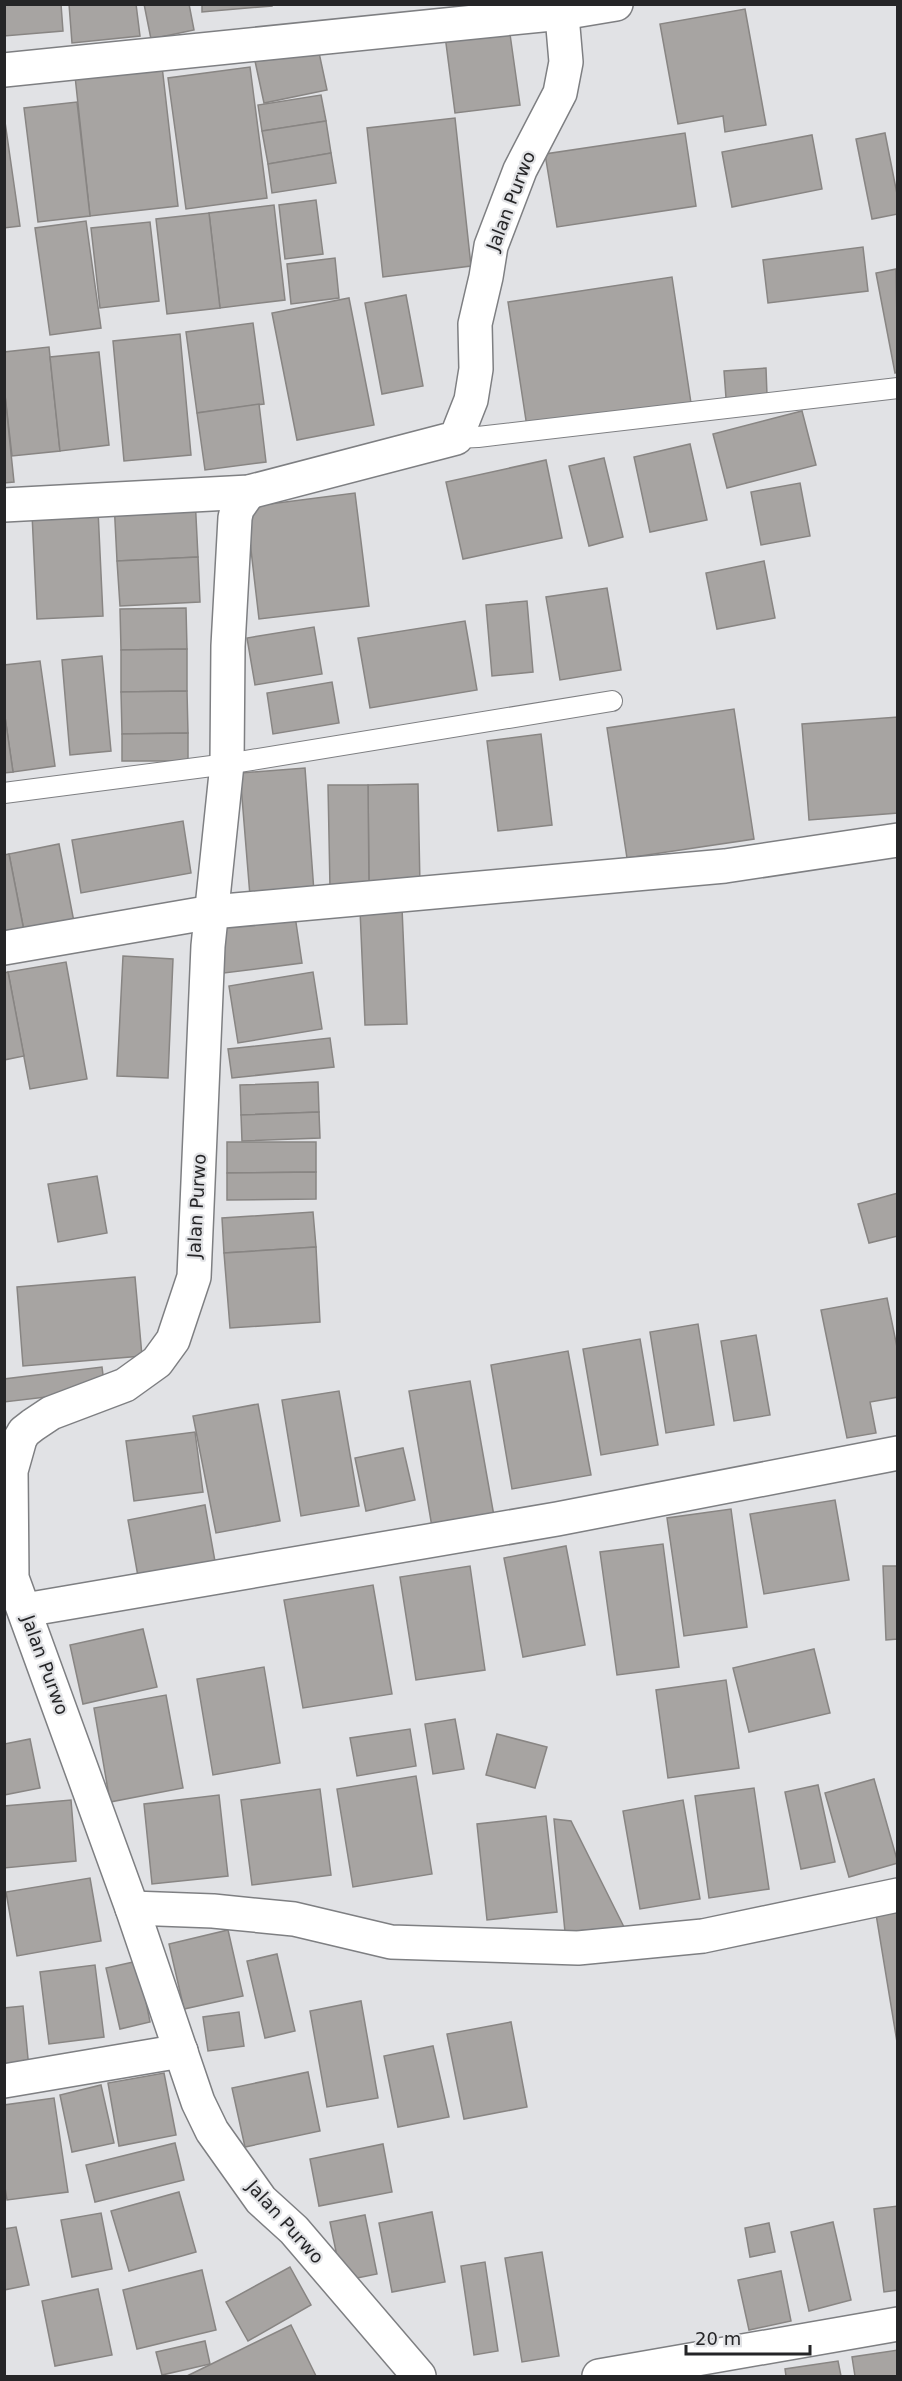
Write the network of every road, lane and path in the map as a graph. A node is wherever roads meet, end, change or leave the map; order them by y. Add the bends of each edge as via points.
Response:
1 (616, 4) edge
2 (561, 9) edge
3 (4, 70) edge
4 (897, 388) edge
5 (456, 438) junction
6 (249, 492) junction
7 (4, 506) edge
8 (612, 701) dead end
9 (227, 764) junction
10 (4, 793) edge
11 (897, 840) edge
12 (212, 912) junction
13 (4, 948) edge
14 (897, 1453) edge
15 (8, 1579) edge
16 (25, 1610) junction
17 (897, 1895) edge
18 (132, 1908) junction
19 (181, 2050) junction
20 (4, 2081) edge
21 (897, 2325) edge
22 (419, 2376) edge
23 (599, 2376) edge

1 - 2 street
2 - 3 street
2 - 5 street, Jalan Purwo via 566,62 560,93 520,170 491,246 475,324 476,369 471,400
4 - 5 lane
5 - 6 street
6 - 7 street
6 - 9 street, Jalan Purwo via 235,518
8 - 9 lane
9 - 10 lane
9 - 12 street, Jalan Purwo
11 - 12 street via 724,866
12 - 13 street
12 - 15 street, Jalan Purwo via 194,1277 173,1340 157,1362 124,1384 51,1413 24,1432 11,1472
14 - 16 street via 557,1519
15 - 16 street, Jalan Purwo
16 - 18 street, Jalan Purwo
17 - 18 street via 703,1936 578,1948 391,1942 294,1919
18 - 19 street, Jalan Purwo
19 - 20 street
19 - 22 street, Jalan Purwo via 212,2131 261,2200 294,2230
21 - 23 street

